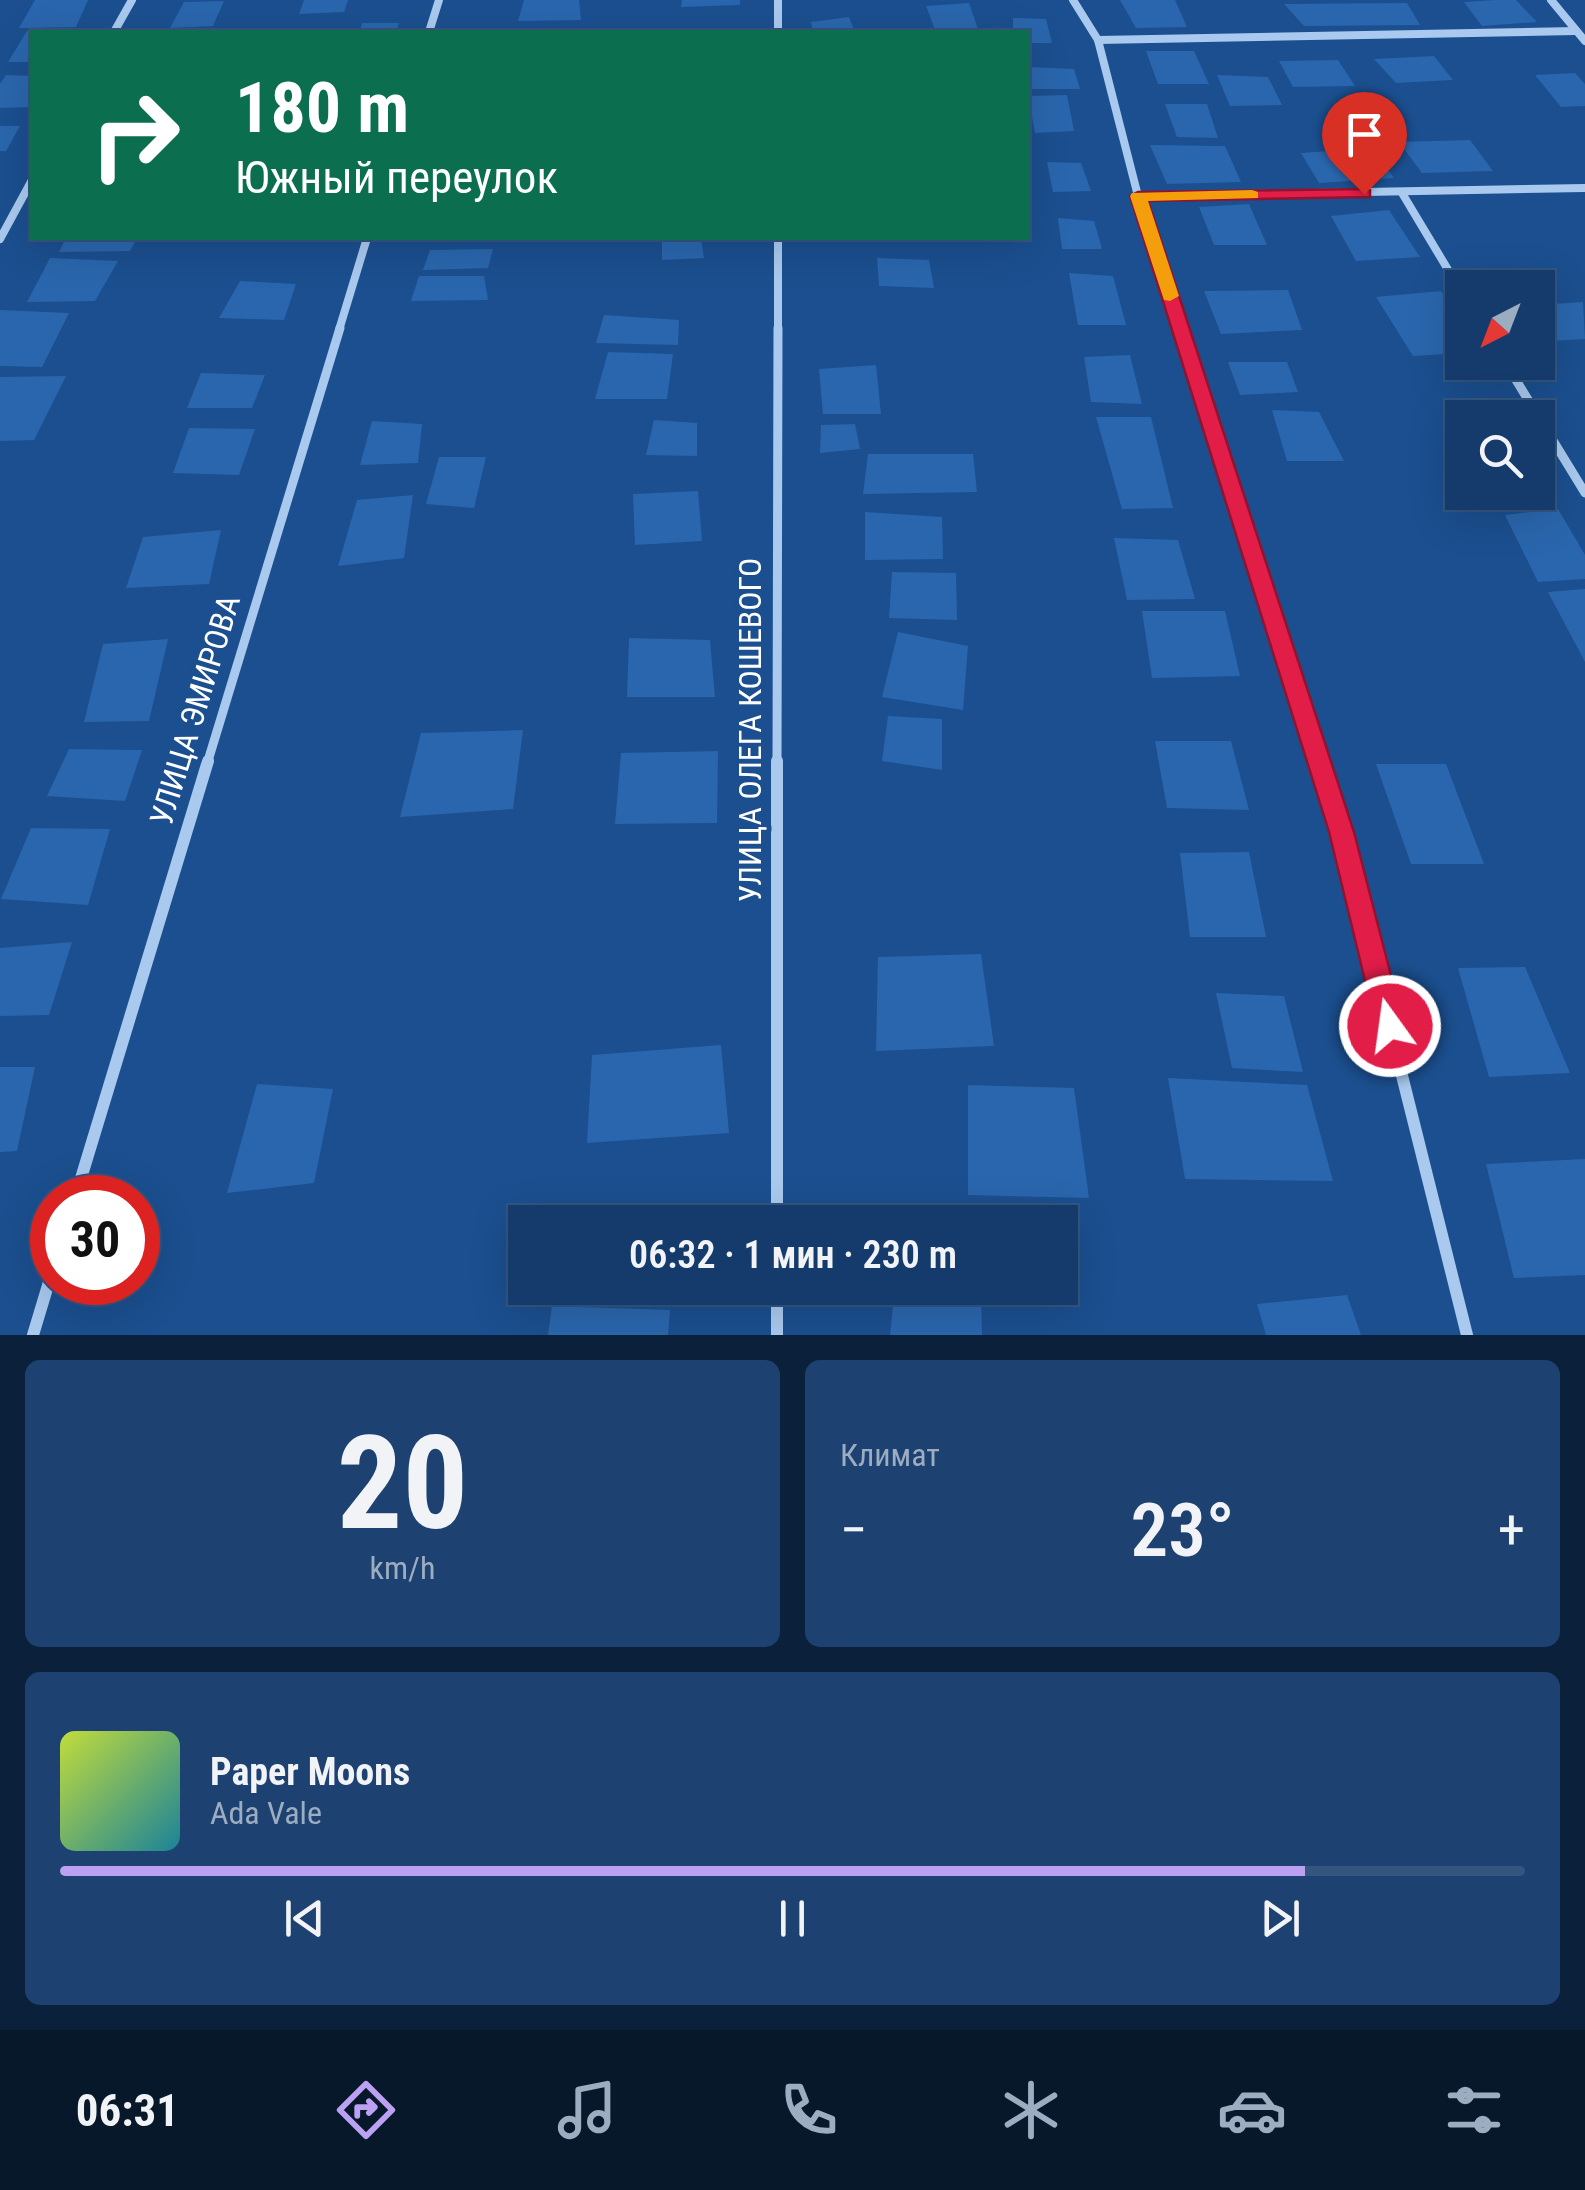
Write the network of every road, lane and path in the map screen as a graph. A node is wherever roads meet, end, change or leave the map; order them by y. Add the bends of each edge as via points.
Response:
1 (132, 0) edge
2 (439, 0) edge
3 (778, 0) edge
4 (1073, 0) edge
5 (1550, 0) edge
6 (115, 30) edge
7 (430, 30) edge
8 (778, 30) edge
9 (1576, 31) junction
10 (1098, 40) junction
11 (1585, 41) edge
12 (30, 184) edge
13 (1585, 188) edge
14 (1402, 193) junction
15 (1138, 196) junction
16 (0, 239) edge
17 (366, 240) edge
18 (778, 240) edge
19 (1449, 270) edge
20 (1516, 380) edge
21 (1585, 493) edge
22 (82, 1175) edge
23 (777, 1205) edge
24 (42, 1305) edge
25 (777, 1305) edge
26 (33, 1335) edge
27 (777, 1335) edge
28 (1467, 1335) edge

1 - 6 street
2 - 7 street
3 - 8 street
4 - 10 street
5 - 9 street
9 - 10 street
9 - 11 street
10 - 15 street
12 - 16 street
13 - 14 street
14 - 15 street
14 - 19 street
15 - 28 street via 1342,832
17 - 22 street, УЛИЦА ЭМИРОВА
18 - 23 street, УЛИЦА ОЛЕГА КОШЕВОГО
20 - 21 street
24 - 26 street
25 - 27 street

